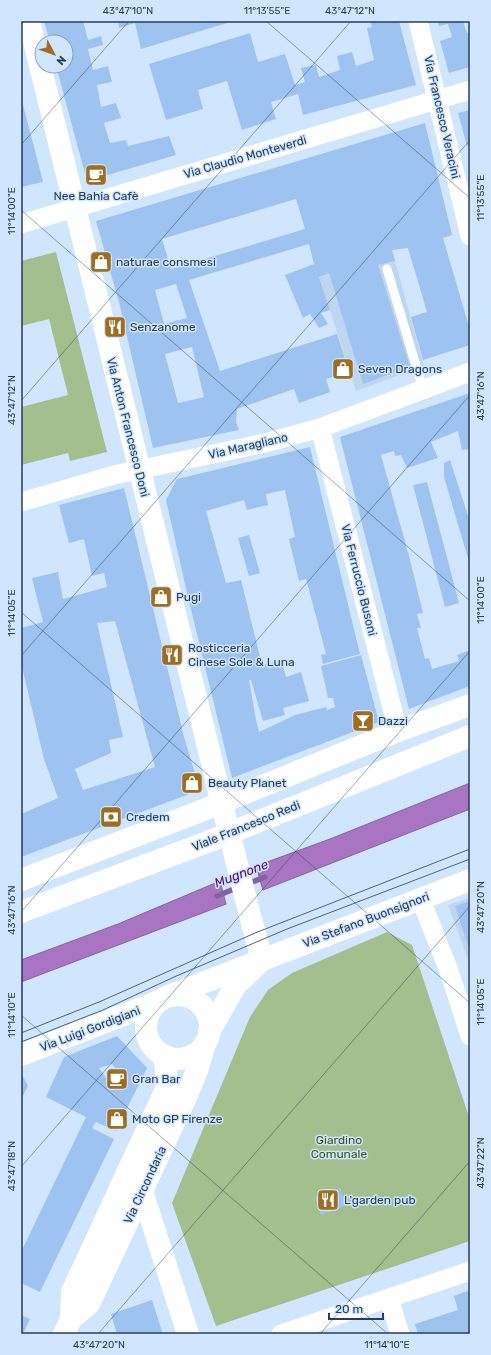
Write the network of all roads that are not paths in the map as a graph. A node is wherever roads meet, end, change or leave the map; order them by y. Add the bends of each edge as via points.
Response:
1 (28, 21) edge
2 (418, 21) edge
3 (470, 90) edge
4 (438, 100) junction
5 (74, 207) junction
6 (21, 224) edge
7 (470, 236) edge
8 (387, 269) dead end
9 (470, 372) edge
10 (423, 390) junction
11 (320, 428) junction
12 (138, 470) junction
13 (21, 502) edge
14 (470, 705) edge
15 (398, 731) junction
16 (470, 736) edge
17 (222, 802) junction
18 (229, 833) junction
19 (21, 880) edge
20 (470, 880) edge
21 (421, 900) junction
22 (21, 912) edge
23 (262, 960) junction
24 (163, 999) junction
25 (470, 1036) edge
26 (207, 1037) junction
27 (21, 1055) edge
28 (165, 1056) junction
29 (142, 1191) junction
30 (470, 1270) edge
31 (389, 1299) junction
32 (67, 1326) edge
33 (188, 1334) edge
34 (281, 1334) edge
35 (400, 1334) edge

1 - 5 street, Via Anton Francesco Doni
2 - 4 street, Via Francesco Veracini
3 - 4 street, Via Claudio Monteverdi
4 - 5 street, Via Claudio Monteverdi
4 - 7 street, Via Francesco Veracini
5 - 6 street, Via Claudio Monteverdi
5 - 12 street, Via Anton Francesco Doni
8 - 10 lane
9 - 10 street, Via Maragliano
10 - 11 street, Via Maragliano
11 - 12 street, Via Maragliano via 265,443
11 - 15 street, Via Ferruccio Busoni
12 - 13 street, Via Maragliano
12 - 17 street, Via Anton Francesco Doni
14 - 15 street
15 - 17 street
16 - 18 street, Viale Francesco Redi
17 - 18 street, Via Anton Francesco Doni
17 - 19 street
18 - 22 street, Viale Francesco Redi
18 - 23 street, Via Anton Francesco Doni
20 - 21 street, Via Stefano Buonsignori
21 - 23 street, Via Stefano Buonsignori
21 - 25 street via 449,970
23 - 24 street, Via Stefano Buonsignori
23 - 26 street, Via Stefano Buonsignori via 235,986
24 - 26 street, Via Circondaria via 183,995 198,1002 208,1015
24 - 27 street, Via Luigi Gordigiani
24 - 28 street via 149,1013 146,1033 153,1047
26 - 28 street via 199,1051 185,1058
26 - 29 street, Via Circondaria via 186,1097
28 - 32 street, Via Circondaria via 166,1087 72,1292
29 - 32 street, Via Circondaria via 89,1304
29 - 33 street
30 - 31 street
31 - 34 street
31 - 35 street

